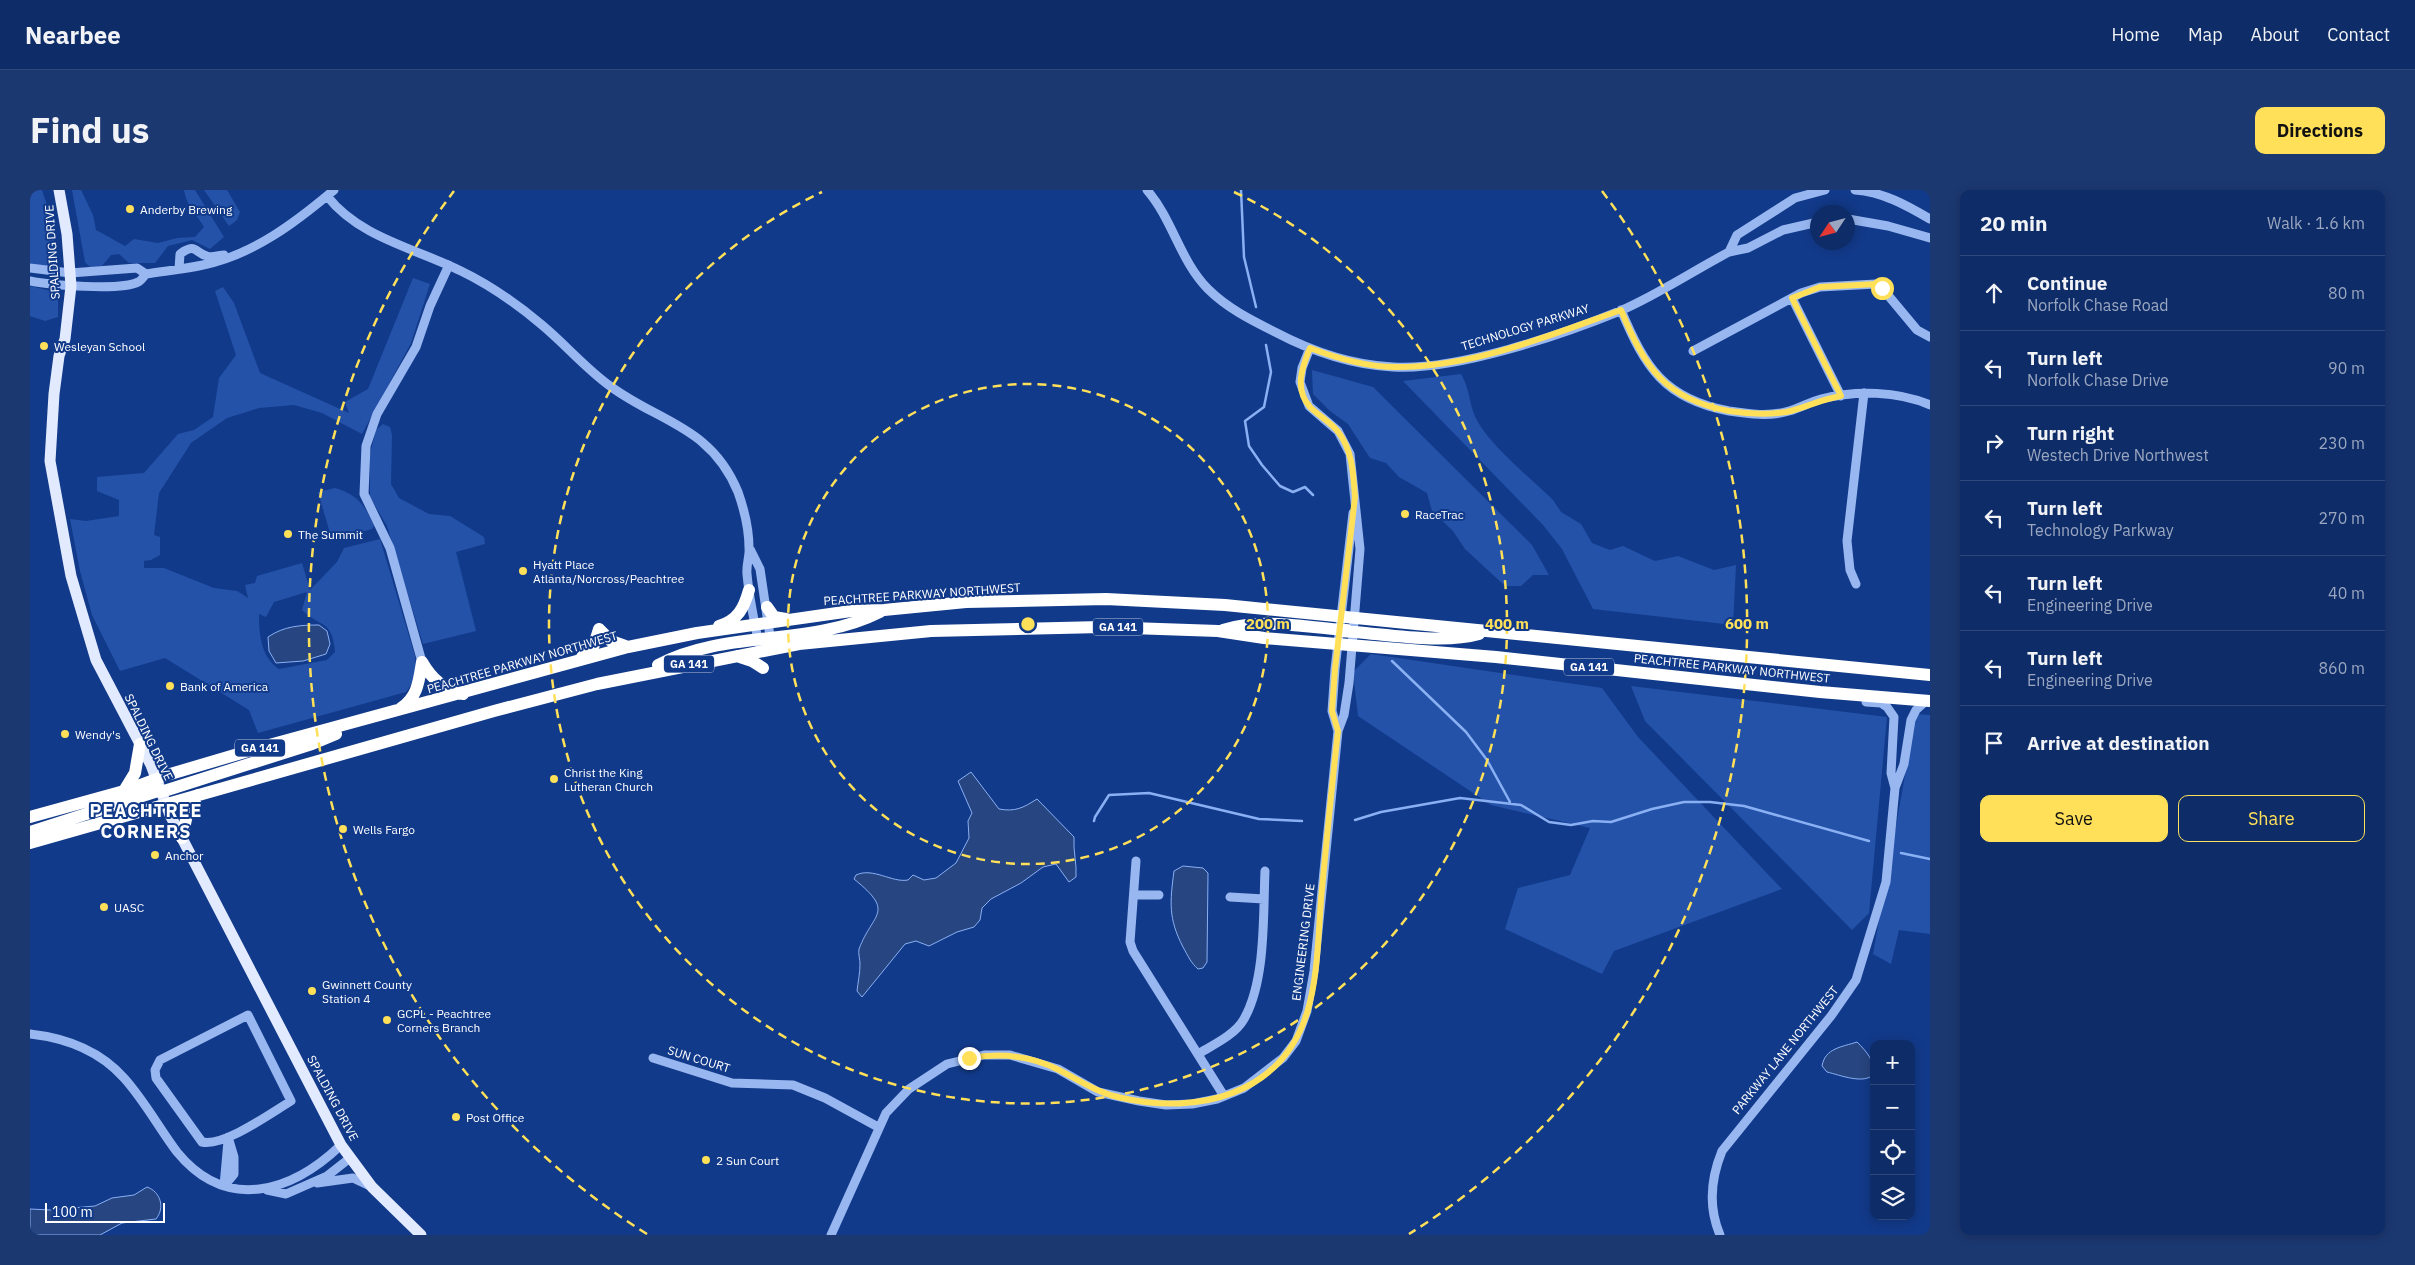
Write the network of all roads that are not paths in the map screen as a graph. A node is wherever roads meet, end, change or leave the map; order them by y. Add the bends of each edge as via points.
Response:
1 (59, 190) edge
2 (1147, 190) edge
3 (1825, 190) edge
4 (1855, 190) edge
5 (331, 193) edge
6 (1930, 219) edge
7 (1855, 220) edge
8 (1810, 224) edge
9 (1930, 238) edge
10 (1730, 252) junction
11 (234, 254) junction
12 (448, 265) junction
13 (30, 268) edge
14 (179, 269) junction
15 (70, 273) junction
16 (147, 274) junction
17 (30, 281) edge
18 (71, 286) junction
19 (1792, 298) junction
20 (1621, 310) junction
21 (1930, 337) edge
22 (1310, 348) junction
23 (1693, 351) dead end
24 (1864, 393) junction
25 (1841, 396) junction
26 (1930, 405) edge
27 (1355, 497) junction
28 (750, 549) junction
29 (1856, 584) dead end
30 (749, 590) junction
31 (767, 607) junction
32 (884, 610) junction
33 (789, 620) junction
34 (769, 624) junction
35 (756, 625) junction
36 (1341, 626) junction
37 (1355, 627) junction
38 (1218, 631) junction
39 (696, 633) junction
40 (765, 644) junction
41 (1338, 645) junction
42 (628, 646) junction
43 (1352, 646) junction
44 (734, 656) junction
45 (579, 658) junction
46 (422, 662) junction
47 (763, 668) dead end
48 (644, 673) junction
49 (1930, 675) edge
50 (1820, 692) junction
51 (463, 694) junction
52 (1929, 700) edge
53 (396, 711) junction
54 (1338, 731) junction
55 (140, 744) junction
56 (159, 787) junction
57 (1895, 788) junction
58 (124, 790) junction
59 (198, 795) junction
60 (166, 805) junction
61 (30, 817) edge
62 (30, 832) edge
63 (182, 838) junction
64 (30, 843) edge
65 (1136, 861) dead end
66 (1265, 871) dead end
67 (1134, 895) junction
68 (1160, 895) dead end
69 (1230, 896) dead end
70 (1264, 899) junction
71 (30, 1034) edge
72 (1198, 1054) junction
73 (653, 1058) dead end
74 (1224, 1096) junction
75 (878, 1127) junction
76 (228, 1137) junction
77 (341, 1145) junction
78 (350, 1158) junction
79 (312, 1184) junction
80 (224, 1186) junction
81 (372, 1187) junction
82 (264, 1190) junction
83 (420, 1235) edge
84 (832, 1235) edge
85 (1720, 1235) edge

1 - 15 main road, SPALDING DRIVE
2 - 22 street, TECHNOLOGY PARKWAY via 1169,222 1194,273 1208,289 1239,313
3 - 10 street via 1795,198 1737,235
4 - 6 street via 1900,202
5 - 11 street via 272,237
5 - 12 street via 344,214 369,232
7 - 9 street
8 - 10 street, TECHNOLOGY PARKWAY via 1783,230 1748,248
10 - 20 street, TECHNOLOGY PARKWAY
11 - 14 street via 204,265
11 - 14 street via 207,256 195,249 187,249 180,254
12 - 28 street via 505,297 544,326 610,387 696,436 722,465 735,487
12 - 46 street via 416,348 377,414 366,446 364,494 390,548
13 - 15 street
14 - 16 street
15 - 16 street via 137,268
15 - 18 main road, SPALDING DRIVE
16 - 18 street via 138,282
17 - 18 street
18 - 55 main road, SPALDING DRIVE via 54,394 50,461 71,576 96,660
19 - 21 street via 1820,287 1876,284 1917,330
19 - 23 street
19 - 25 street
20 - 22 street, TECHNOLOGY PARKWAY via 1492,353 1437,365 1394,367 1340,358
20 - 25 street via 1645,360 1665,384 1686,399 1708,407 1758,415 1788,412 1822,399
22 - 27 street, ENGINEERING DRIVE via 1300,382 1304,396 1310,406 1338,431 1346,444 1353,468
24 - 25 street
24 - 26 street via 1911,397
24 - 29 street via 1847,541 1850,570
27 - 36 street, ENGINEERING DRIVE
27 - 37 street, ENGINEERING DRIVE via 1360,549
28 - 30 street via 746,562
28 - 31 street via 760,569
30 - 35 street
30 - 39 highway via 736,618
31 - 33 highway via 774,617
31 - 34 street
32 - 33 highway, PEACHTREE PARKWAY NORTHWEST / GA 141
32 - 36 highway, PEACHTREE PARKWAY NORTHWEST / GA 141 via 966,602 1114,599 1225,605
32 - 40 highway via 840,628
33 - 34 highway, PEACHTREE PARKWAY NORTHWEST / GA 141
34 - 35 highway, PEACHTREE PARKWAY NORTHWEST / GA 141
34 - 40 street
35 - 39 highway, PEACHTREE PARKWAY NORTHWEST / GA 141
35 - 40 street
36 - 37 highway, PEACHTREE PARKWAY NORTHWEST / GA 141
36 - 38 highway via 1273,624
36 - 41 street, ENGINEERING DRIVE
37 - 43 street, ENGINEERING DRIVE
37 - 49 highway, PEACHTREE PARKWAY NORTHWEST / GA 141 via 1488,631
38 - 40 highway, PEACHTREE PARKWAY NORTHWEST / GA 141 via 1102,627 931,631
38 - 41 highway, PEACHTREE PARKWAY NORTHWEST / GA 141
39 - 42 highway, PEACHTREE PARKWAY NORTHWEST / GA 141
40 - 44 highway, PEACHTREE PARKWAY NORTHWEST / GA 141
40 - 48 highway via 685,654
41 - 43 highway, PEACHTREE PARKWAY NORTHWEST / GA 141
41 - 54 street, ENGINEERING DRIVE via 1332,711
42 - 45 highway, PEACHTREE PARKWAY NORTHWEST / GA 141
42 - 45 highway via 611,641 599,629 594,645
43 - 50 highway, PEACHTREE PARKWAY NORTHWEST / GA 141 via 1515,659
43 - 54 street, ENGINEERING DRIVE via 1344,715
44 - 47 highway
44 - 48 highway, PEACHTREE PARKWAY NORTHWEST / GA 141
45 - 51 highway, PEACHTREE PARKWAY NORTHWEST / GA 141
46 - 51 highway via 437,683
46 - 53 highway via 414,695
48 - 59 highway, PEACHTREE PARKWAY NORTHWEST / GA 141 via 512,706
50 - 52 highway, PEACHTREE PARKWAY NORTHWEST / GA 141
50 - 57 street, PARKWAY LANE NORTHWEST via 1881,703 1887,707 1895,722 1891,773
51 - 53 highway, PEACHTREE PARKWAY NORTHWEST / GA 141
52 - 57 street, PARKWAY LANE NORTHWEST via 1916,710 1911,720 1904,764
53 - 56 highway, PEACHTREE PARKWAY NORTHWEST / GA 141
54 - 74 street, ENGINEERING DRIVE via 1314,971 1307,1011 1296,1041 1283,1058 1244,1088
55 - 56 main road, SPALDING DRIVE
55 - 58 highway via 135,773
56 - 58 highway, PEACHTREE PARKWAY NORTHWEST / GA 141
56 - 60 main road, SPALDING DRIVE
56 - 62 highway
57 - 85 street, PARKWAY LANE NORTHWEST via 1886,882 1856,980 1831,1016 1722,1151 1714,1173 1712,1197
58 - 61 highway, PEACHTREE PARKWAY NORTHWEST / GA 141
59 - 60 highway, PEACHTREE PARKWAY NORTHWEST / GA 141
59 - 63 highway via 188,810
60 - 63 main road, SPALDING DRIVE
60 - 64 highway, PEACHTREE PARKWAY NORTHWEST / GA 141
63 - 77 main road, SPALDING DRIVE
65 - 67 street
66 - 70 street
67 - 68 street
67 - 72 street via 1130,942 1133,951
69 - 70 street
70 - 72 street via 1254,994 1243,1020 1224,1038
71 - 80 street via 62,1039 93,1052 123,1077 193,1168
72 - 74 street
73 - 75 street, SUN COURT via 732,1083 793,1085 825,1098
74 - 75 street, ENGINEERING DRIVE via 1192,1104 1139,1101 1098,1092 1046,1065 1010,1055 984,1055 947,1064 928,1074 898,1100
75 - 84 street, ENGINEERING DRIVE
76 - 76 street via 211,1144 202,1142 156,1078 155,1070 160,1060 248,1015 291,1102
76 - 80 street
77 - 78 main road, SPALDING DRIVE
77 - 82 street via 316,1167
78 - 79 street
78 - 81 main road, SPALDING DRIVE
79 - 81 street via 353,1178
79 - 82 street via 286,1194
80 - 82 street
81 - 83 main road, SPALDING DRIVE

